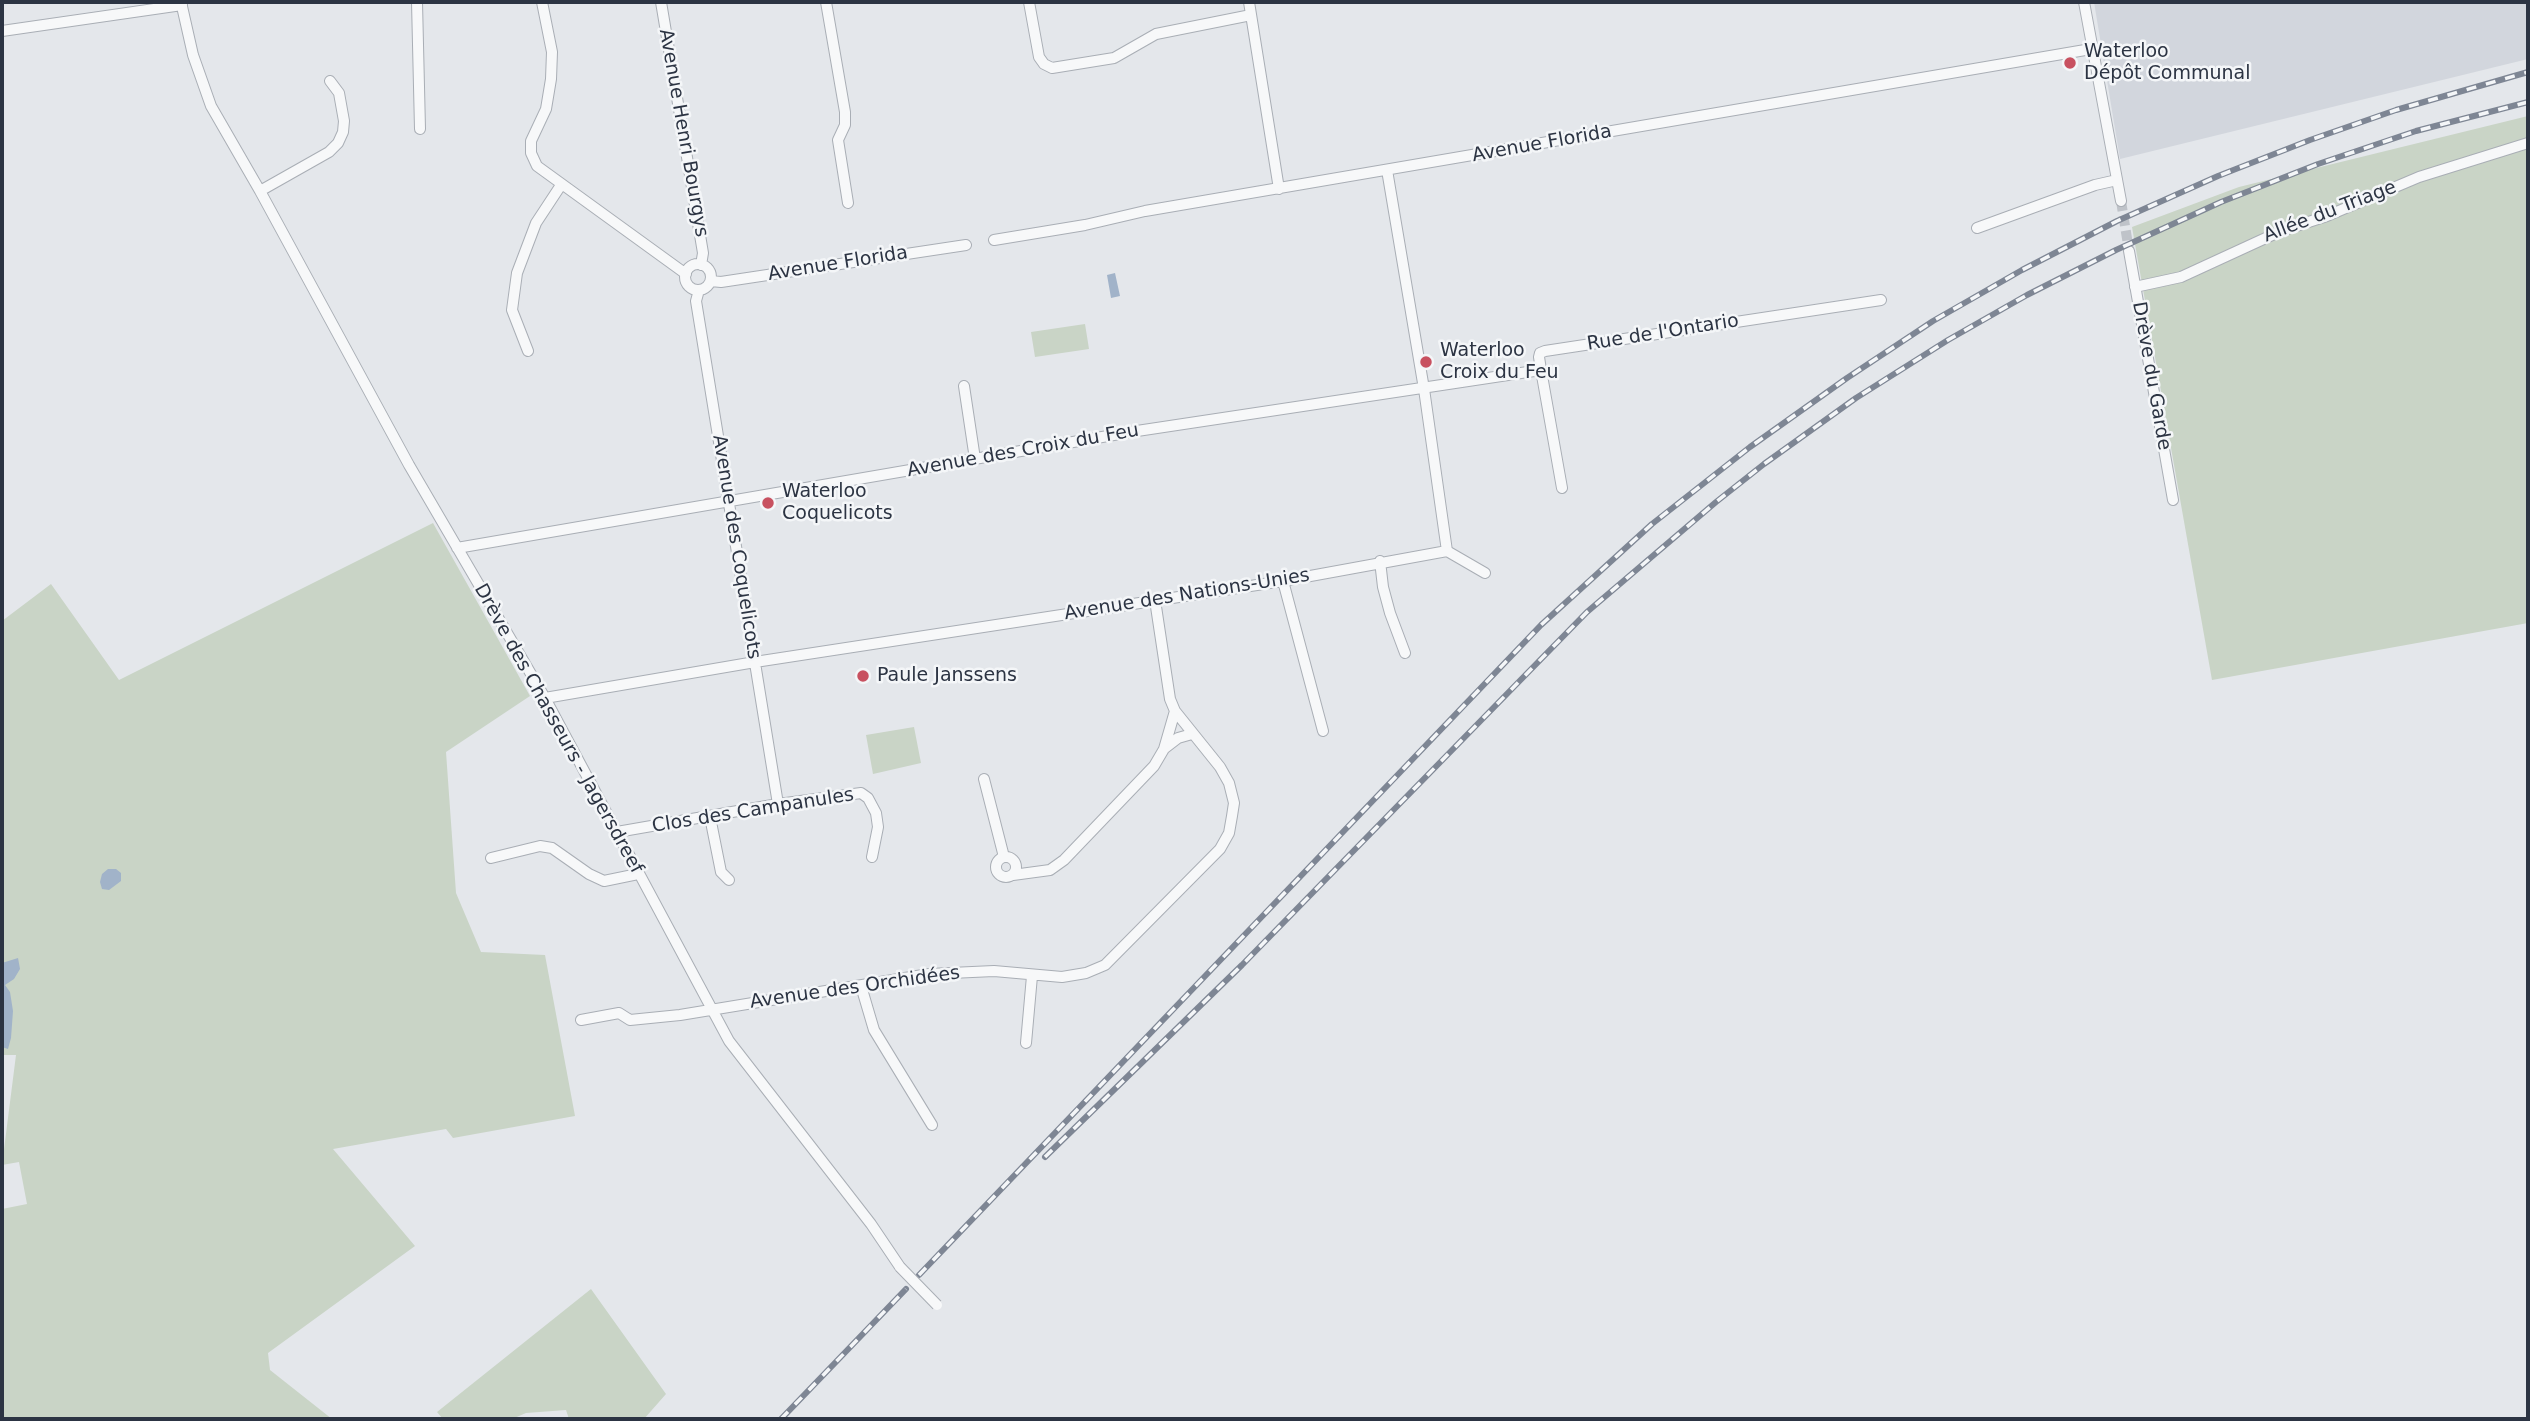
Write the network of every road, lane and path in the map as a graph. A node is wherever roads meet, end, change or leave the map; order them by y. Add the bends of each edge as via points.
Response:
1 (416, 2) edge
2 (542, 2) edge
3 (661, 2) edge
4 (826, 2) edge
5 (1029, 2) edge
6 (1248, 2) edge
7 (2084, 2) edge
8 (182, 4) edge
9 (1251, 15) junction
10 (2, 31) edge
11 (2091, 49) junction
12 (330, 81) dead end
13 (420, 129) dead end
14 (2528, 143) edge
15 (1387, 170) junction
16 (2117, 180) junction
17 (561, 185) junction
18 (1279, 189) junction
19 (260, 191) junction
20 (2120, 201) tunnel mouth
21 (848, 203) dead end
22 (1977, 228) dead end
23 (994, 240) dead end
24 (966, 245) dead end
25 (2129, 251) tunnel mouth
26 (701, 265) junction
27 (686, 274) junction
28 (711, 281) junction
29 (2135, 287) junction
30 (699, 290) junction
31 (1881, 300) dead end
32 (528, 351) dead end
33 (1541, 370) junction
34 (964, 386) dead end
35 (1424, 389) junction
36 (975, 458) junction
37 (1562, 488) dead end
38 (2173, 500) dead end
39 (728, 503) junction
40 (457, 548) junction
41 (1447, 551) junction
42 (1380, 561) junction
43 (1485, 572) dead end
44 (1283, 581) junction
45 (1155, 600) junction
46 (1405, 653) dead end
47 (755, 662) junction
48 (545, 698) junction
49 (1175, 711) junction
50 (1323, 730) dead end
51 (1192, 734) junction
52 (1164, 748) junction
53 (984, 779) dead end
54 (778, 804) junction
55 (710, 817) junction
56 (617, 832) junction
57 (872, 857) dead end
58 (491, 858) dead end
59 (638, 874) junction
60 (729, 880) dead end
61 (1032, 976) junction
62 (860, 986) junction
63 (713, 1009) junction
64 (581, 1020) dead end
65 (1026, 1043) dead end
66 (932, 1125) dead end
67 (937, 1305) dead end

1 - 13 street
2 - 17 street via 552,52 551,79 531,153 537,166
3 - 26 street, Avenue Henri Bourgys via 703,253
4 - 21 street via 845,112 838,140
5 - 9 street via 1039,57 1052,68 1114,58 1156,34
6 - 9 street
7 - 11 street
8 - 10 street
8 - 19 street, Drève des Chasseurs - Jagersdreef via 211,106
9 - 18 street
11 - 15 street, Avenue Florida
11 - 16 street
12 - 19 street via 339,93 344,121 338,143
14 - 29 street, Allée du Triage via 2419,177 2281,230 2181,277
15 - 18 street, Avenue Florida
15 - 35 street
16 - 20 street
16 - 22 street
17 - 27 street
17 - 32 street via 536,223 517,273 512,310
18 - 23 street, Avenue Florida
19 - 40 street, Drève des Chasseurs - Jagersdreef
24 - 28 street, Avenue Florida
25 - 29 street, Drève du Garde
26 - 27 street
26 - 28 street
27 - 30 street via 688,285
28 - 30 street
29 - 38 street, Drève du Garde
30 - 39 street, Avenue des Coquelicots via 696,301
31 - 33 street, Rue de l'Ontario via 1545,351 1539,357
33 - 35 street
33 - 37 street
34 - 36 street
35 - 36 street, Avenue des Croix du Feu
35 - 41 street
36 - 39 street, Avenue des Croix du Feu
39 - 40 street, Avenue des Croix du Feu
39 - 47 street, Avenue des Coquelicots
40 - 48 street, Drève des Chasseurs - Jagersdreef
41 - 42 street, Avenue des Nations-Unies
41 - 43 street
42 - 44 street, Avenue des Nations-Unies
42 - 46 street via 1390,613
44 - 45 street, Avenue des Nations-Unies
44 - 50 street
45 - 47 street, Avenue des Nations-Unies
45 - 49 street, Avenue des Orchidées
47 - 48 street, Avenue des Nations-Unies
47 - 54 street, Avenue des Coquelicots
48 - 56 street, Drève des Chasseurs - Jagersdreef
49 - 51 street, Avenue des Orchidées
49 - 52 street
51 - 52 street
51 - 61 street, Avenue des Orchidées via 1220,766 1234,803 1229,833 1220,849 1105,965 1062,977
52 - 53 street via 1154,766 1065,860 1050,870 1013,875 1016,863 1004,857
54 - 55 street, Clos des Campanules
54 - 57 street, Clos des Campanules via 861,793 876,813
55 - 56 street, Clos des Campanules
55 - 60 street via 721,873
56 - 59 street, Drève des Chasseurs - Jagersdreef
58 - 59 street via 540,846 552,848 604,881
59 - 63 street, Drève des Chasseurs - Jagersdreef
61 - 62 street, Avenue des Orchidées via 964,971
61 - 65 street
62 - 63 street, Avenue des Orchidées
62 - 66 street via 873,1030
63 - 64 street, Avenue des Orchidées via 630,1020 619,1013
63 - 67 street, Drève des Chasseurs - Jagersdreef, bridge via 729,1041 900,1268

